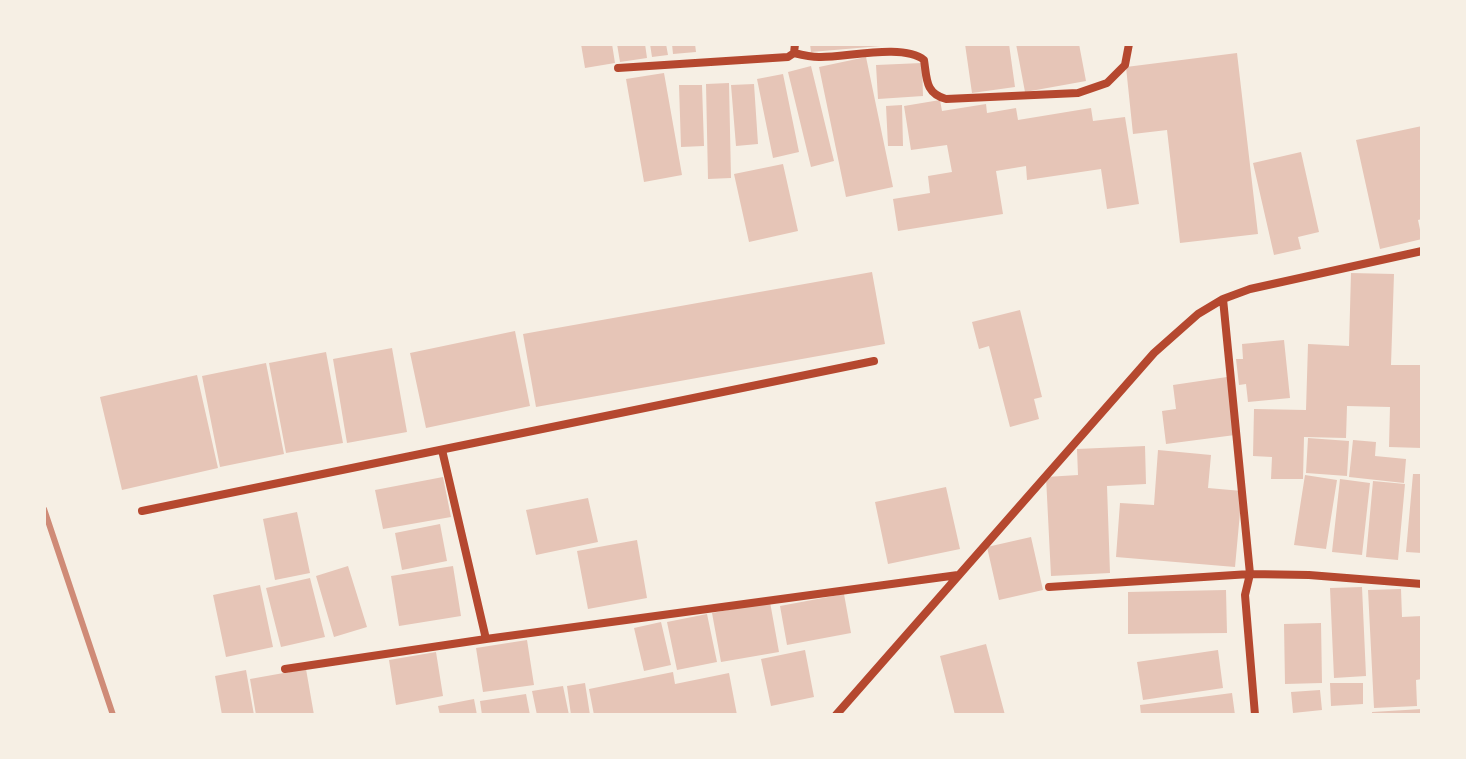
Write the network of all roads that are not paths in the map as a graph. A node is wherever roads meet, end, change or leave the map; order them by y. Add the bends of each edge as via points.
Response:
1 (1129, 44) edge
2 (794, 49) edge
3 (618, 68) dead end
4 (1422, 251) edge
5 (1223, 299) junction
6 (874, 361) dead end
7 (442, 450) junction
8 (142, 511) dead end
9 (1250, 574) junction
10 (958, 575) junction
11 (1422, 584) edge
12 (1049, 587) dead end
13 (486, 639) junction
14 (285, 669) dead end
15 (836, 715) edge
16 (1255, 715) edge

1 - 2 street via 1125,65 1107,83 1078,93 946,99 929,90 924,60 918,55 819,57
2 - 3 street via 788,57
4 - 5 street
5 - 9 street
5 - 10 street via 1154,353
6 - 7 street
7 - 8 street
7 - 13 street
9 - 11 street
9 - 12 street
9 - 16 street via 1245,595
10 - 13 street
10 - 15 street
13 - 14 street

